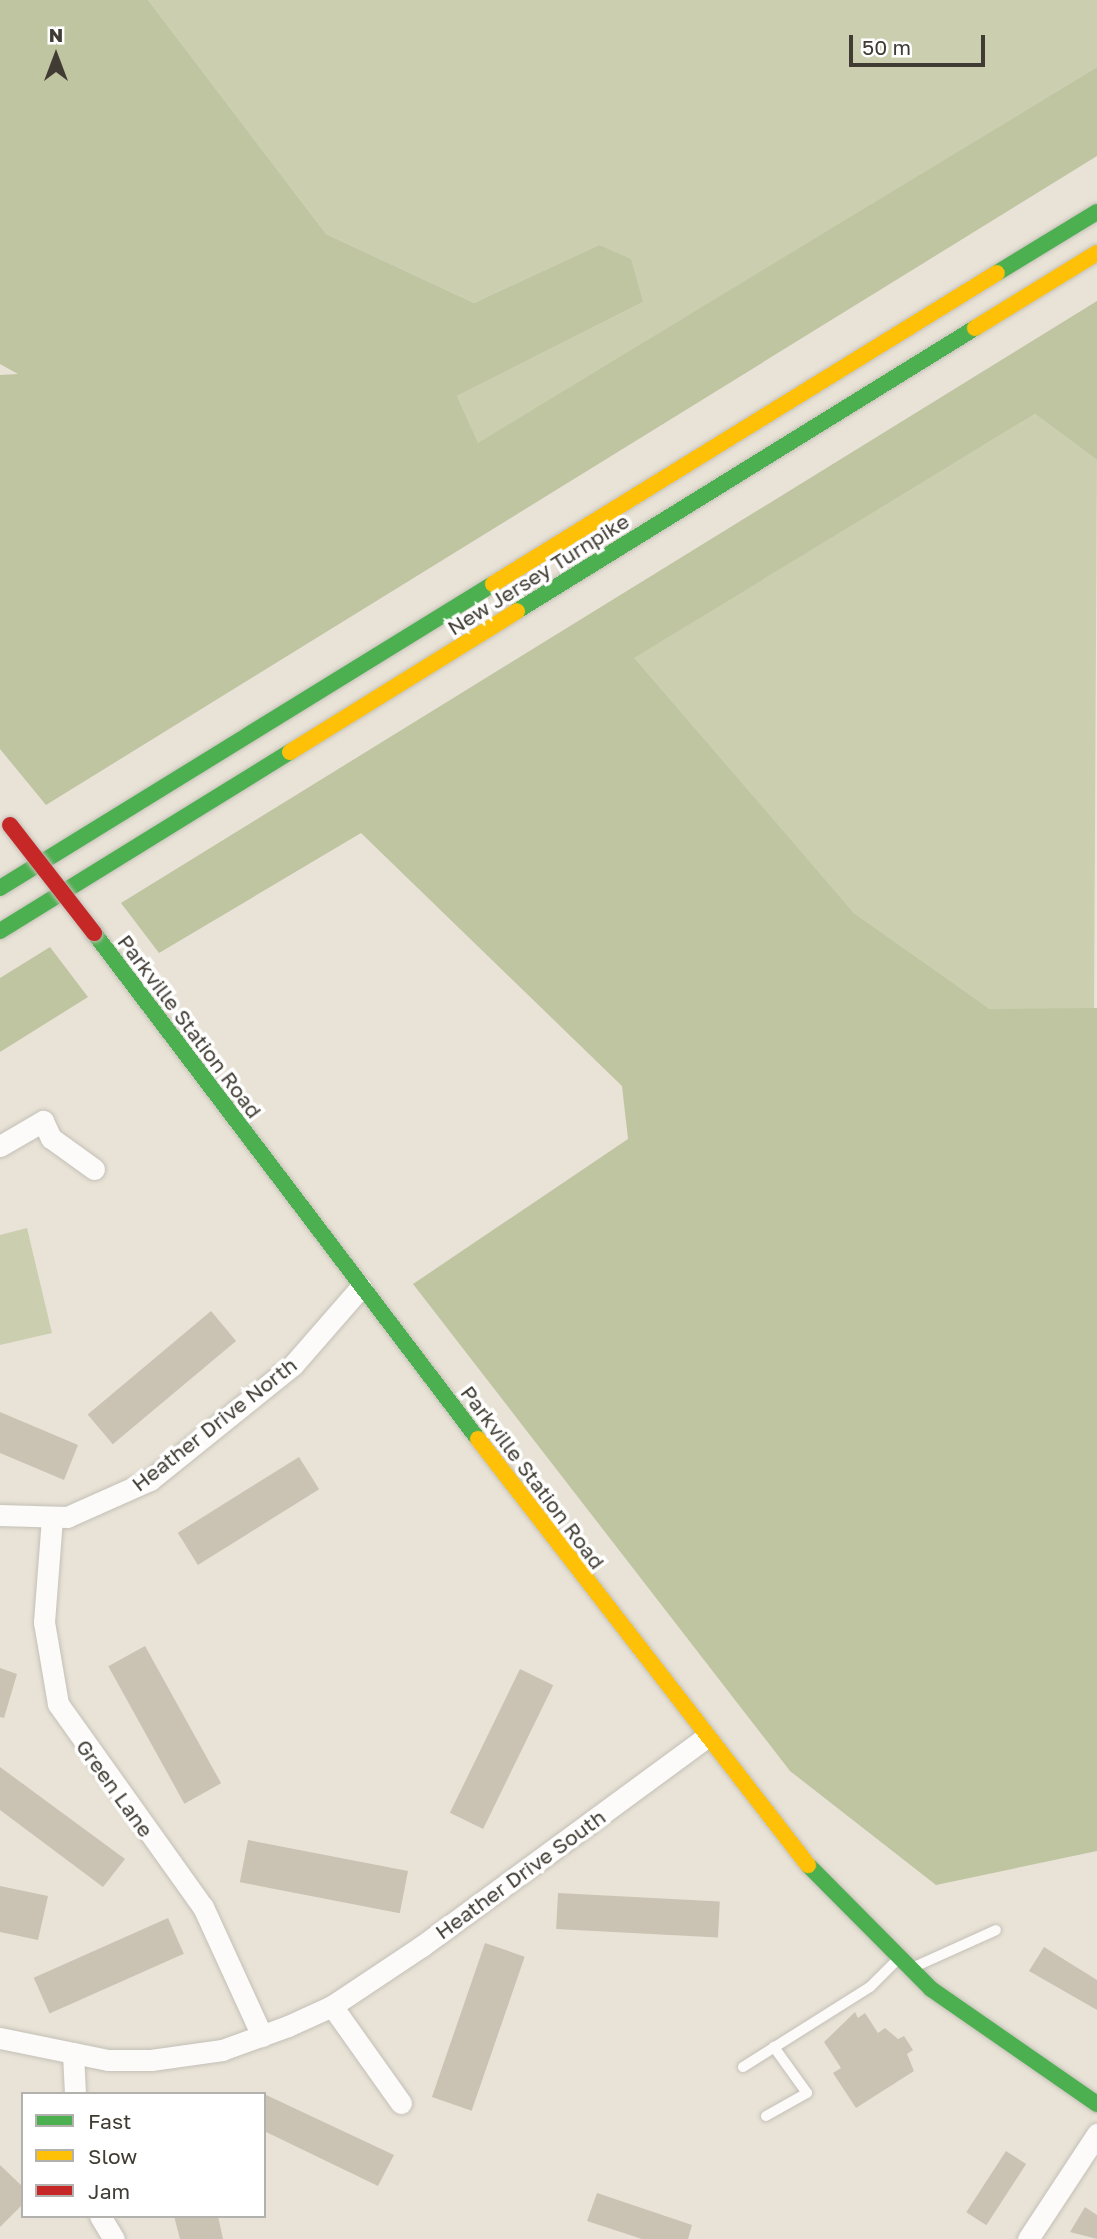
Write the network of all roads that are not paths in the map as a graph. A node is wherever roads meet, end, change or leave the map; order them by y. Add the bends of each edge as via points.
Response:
1 (1097, 212) edge
2 (1097, 253) edge
3 (5, 819) edge
4 (0, 888) edge
5 (0, 931) edge
6 (0, 1146) edge
7 (94, 1169) dead end
8 (361, 1287) junction
9 (0, 1515) edge
10 (52, 1518) junction
11 (705, 1738) junction
12 (996, 1930) dead end
13 (904, 1964) junction
14 (332, 2006) junction
15 (262, 2036) junction
16 (0, 2038) edge
17 (774, 2047) junction
18 (73, 2053) junction
19 (743, 2067) dead end
20 (75, 2092) edge
21 (401, 2103) dead end
22 (1097, 2104) edge
23 (766, 2116) dead end
24 (1097, 2134) edge
25 (101, 2218) edge
26 (114, 2239) edge
27 (1028, 2239) edge

1 - 4 main road, New Jersey Turnpike
2 - 5 main road, New Jersey Turnpike
3 - 8 main road, Parkville Station Road, bridge
6 - 7 street via 43,1121 51,1138
8 - 10 street, Heather Drive North via 293,1365 150,1480 93,1509
8 - 11 main road, Parkville Station Road
9 - 10 street, Heather Drive North
10 - 15 street, Green Lane via 44,1622 58,1704 203,1907
11 - 13 main road, Parkville Station Road via 808,1865
11 - 14 street, Heather Drive South
12 - 13 lane
13 - 17 lane
13 - 22 main road, Parkville Station Road via 978,2026
14 - 15 street, Heather Drive South
14 - 21 street
15 - 18 street, Heather Drive South via 190,2057 108,2060
16 - 18 street, Heather Drive South
17 - 19 lane
17 - 23 lane via 807,2093
18 - 20 street
24 - 27 street
25 - 26 street

